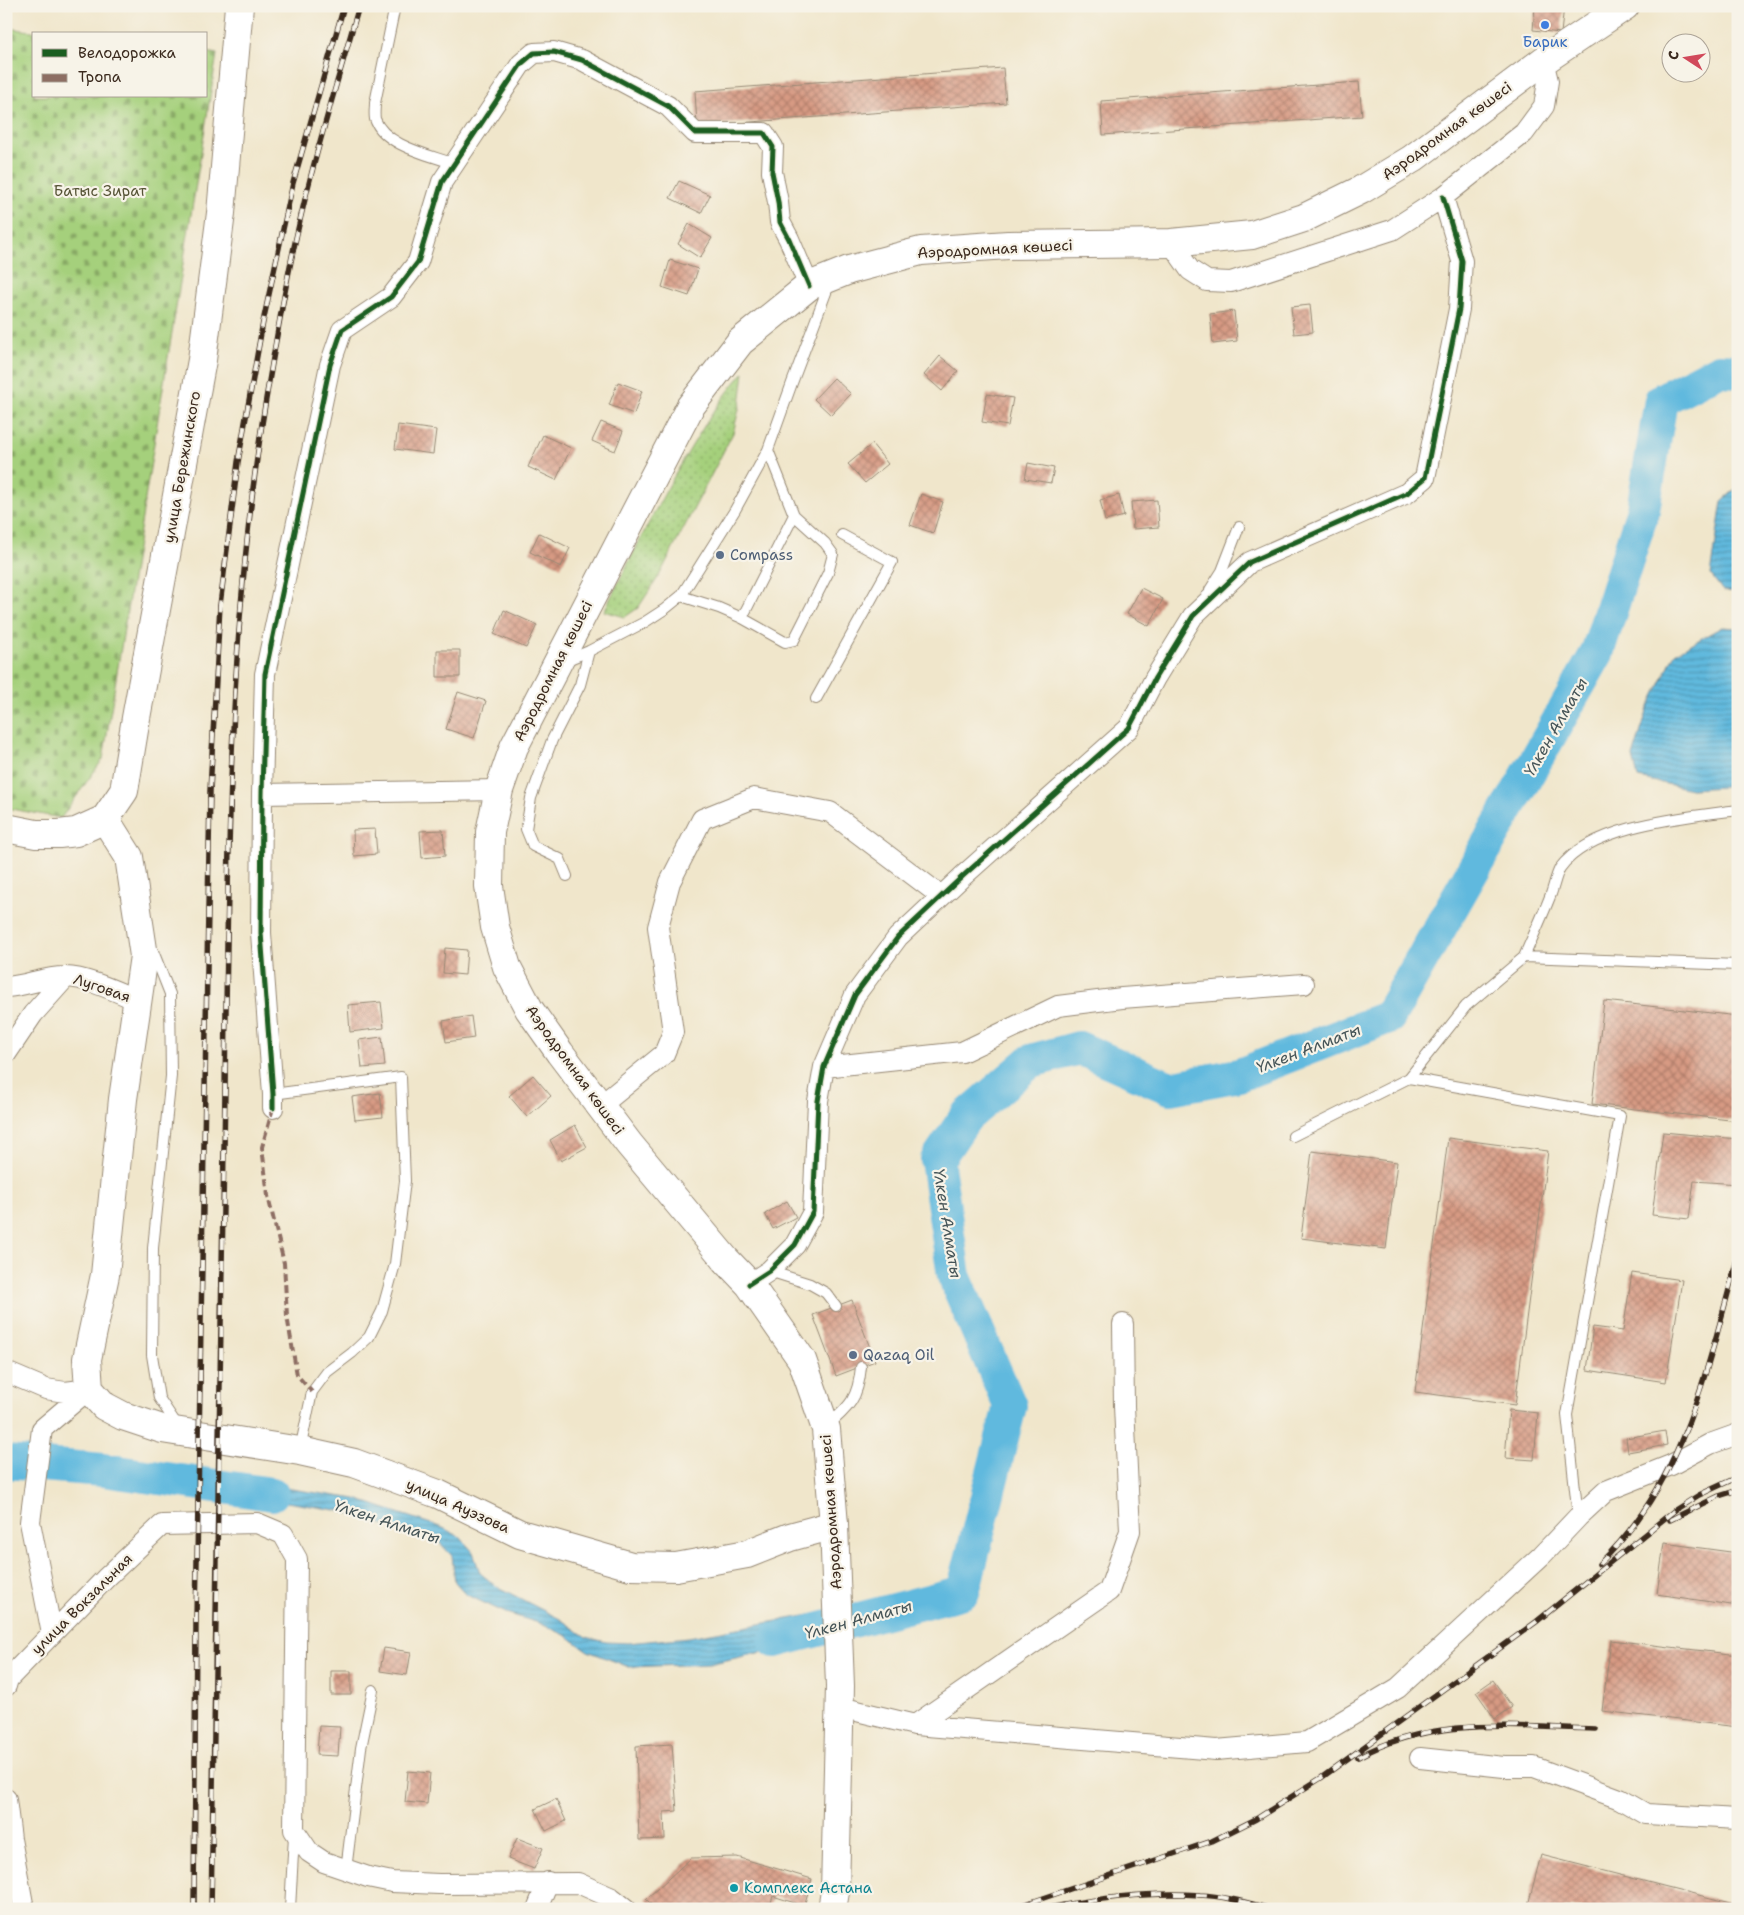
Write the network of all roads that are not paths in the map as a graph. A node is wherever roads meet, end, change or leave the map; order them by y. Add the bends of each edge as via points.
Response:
1 (239, 6) edge
2 (395, 6) edge
3 (1625, 6) edge
4 (1543, 61) junction
5 (454, 164) junction
6 (1443, 197) junction
7 (1171, 243) junction
8 (833, 275) junction
9 (808, 286) junction
10 (768, 450) junction
11 (794, 515) junction
12 (1238, 527) dead end
13 (842, 536) dead end
14 (681, 596) junction
15 (1193, 616) junction
16 (742, 618) junction
17 (588, 652) junction
18 (554, 666) junction
19 (816, 699) dead end
20 (499, 790) junction
21 (262, 794) junction
22 (1738, 810) edge
23 (105, 818) junction
24 (6, 828) edge
25 (567, 876) dead end
26 (941, 896) junction
27 (138, 914) junction
28 (1524, 957) junction
29 (1738, 965) edge
30 (66, 976) junction
31 (1304, 984) dead end
32 (6, 987) edge
33 (139, 1001) junction
34 (6, 1054) edge
35 (824, 1067) junction
36 (1409, 1078) junction
37 (273, 1101) joint
38 (600, 1106) junction
39 (1293, 1136) dead end
40 (759, 1277) junction
41 (836, 1306) dead end
42 (1124, 1324) dead end
43 (861, 1366) dead end
44 (6, 1372) edge
45 (89, 1389) junction
46 (825, 1428) junction
47 (183, 1433) junction
48 (1738, 1434) edge
49 (300, 1451) junction
50 (1578, 1517) junction
51 (834, 1525) junction
52 (52, 1634) junction
53 (6, 1686) edge
54 (373, 1690) dead end
55 (840, 1696) junction
56 (915, 1725) junction
57 (1420, 1758) dead end
58 (6, 1799) edge
59 (1738, 1819) edge
60 (294, 1830) junction
61 (346, 1870) junction
62 (548, 1882) junction
63 (24, 1909) edge
64 (290, 1909) edge
65 (537, 1909) edge
66 (626, 1909) edge
67 (832, 1909) edge

1 - 23 main road, улица Бережинского via 221,213 202,360 124,791
2 - 5 lane via 375,103 375,118 393,141
3 - 4 main road, Аэродромная көшесі
4 - 6 street via 1548,81 1544,106 1524,134
4 - 7 main road, Аэродромная көшесі via 1412,159 1361,190 1304,218 1252,235
5 - 9 street via 521,64 534,54 554,52 582,60 668,106 695,133 764,133 773,147 772,172 780,222
5 - 21 street via 442,182 418,262 391,297 342,330 337,342 265,674
6 - 7 street via 1392,230 1231,282 1207,281 1196,274
6 - 15 street via 1462,261 1459,309 1425,478 1408,493 1250,562
7 - 8 main road, Аэродромная көшесі via 921,251
8 - 9 main road, Аэродромная көшесі
8 - 10 lane
9 - 18 main road, Аэродромная көшесі via 740,342 690,407
10 - 11 lane
10 - 14 lane
11 - 16 lane
11 - 16 lane via 833,554 828,573 794,640 785,642
12 - 15 lane via 1222,571
13 - 19 lane via 892,562
14 - 16 lane
14 - 17 lane via 645,622
15 - 26 street via 1154,678 1129,728
17 - 18 lane
17 - 25 lane via 580,685 541,768 531,798 526,829 532,846 560,859
18 - 20 main road, Аэродромная көшесі via 514,747
20 - 21 street
20 - 38 main road, Аэродромная көшесі via 490,832 489,886 495,927 507,967 529,1009
21 - 37 street via 261,933
22 - 28 lane via 1669,820 1603,836 1576,852 1560,869
23 - 24 main road, улица Бережинского via 76,832 59,834 36,834
23 - 27 main road via 129,857
26 - 35 street via 898,937 855,994
26 - 38 street via 830,812 754,798 702,819 670,882 658,927 673,1032 664,1054
27 - 33 main road via 144,956
27 - 47 lane via 170,994 172,1076 153,1248 152,1355 160,1398
28 - 29 lane
28 - 36 lane via 1466,1006
30 - 32 street, Луговая
30 - 33 street, Луговая via 104,986
30 - 34 street via 33,1014
31 - 35 street via 1058,1006 962,1052
33 - 45 main road via 123,1099 105,1275 87,1359
35 - 40 street via 818,1101 813,1212 795,1245
36 - 39 lane
36 - 50 lane via 1620,1116 1567,1415
37 - 49 lane via 401,1077 406,1181 392,1274 382,1311 369,1337 326,1372 312,1392
38 - 40 main road, Аэродромная көшесі via 726,1260
40 - 41 lane via 810,1284 826,1293
40 - 46 main road, Аэродромная көшесі via 802,1360
42 - 56 street via 1130,1532 1110,1591
43 - 46 lane via 859,1386 852,1402
44 - 45 street via 46,1389 65,1392
45 - 47 main road, улица Ауэзова via 104,1406 123,1416
45 - 52 street via 42,1429 30,1522
46 - 51 main road, Аэродромная көшесі
47 - 49 main road, улица Ауэзова
48 - 50 street via 1606,1491
49 - 51 main road, улица Ауэзова via 354,1463 438,1494 520,1534 631,1566 676,1568 747,1554 790,1537
50 - 56 street via 1542,1555 1398,1688 1307,1742 1216,1750
51 - 55 main road, Аэродромная көшесі
52 - 53 street, улица Вокзальная via 8,1679
52 - 60 street, улица Вокзальная via 162,1525 257,1523 283,1534 297,1559
54 - 61 lane via 361,1748
55 - 56 street
55 - 67 main road, Аэродромная көшесі
57 - 59 street via 1534,1767 1620,1799 1646,1814
58 - 63 street
60 - 61 street via 309,1852
60 - 64 lane
61 - 62 street via 392,1882
62 - 65 street
62 - 66 street via 578,1883 612,1898

